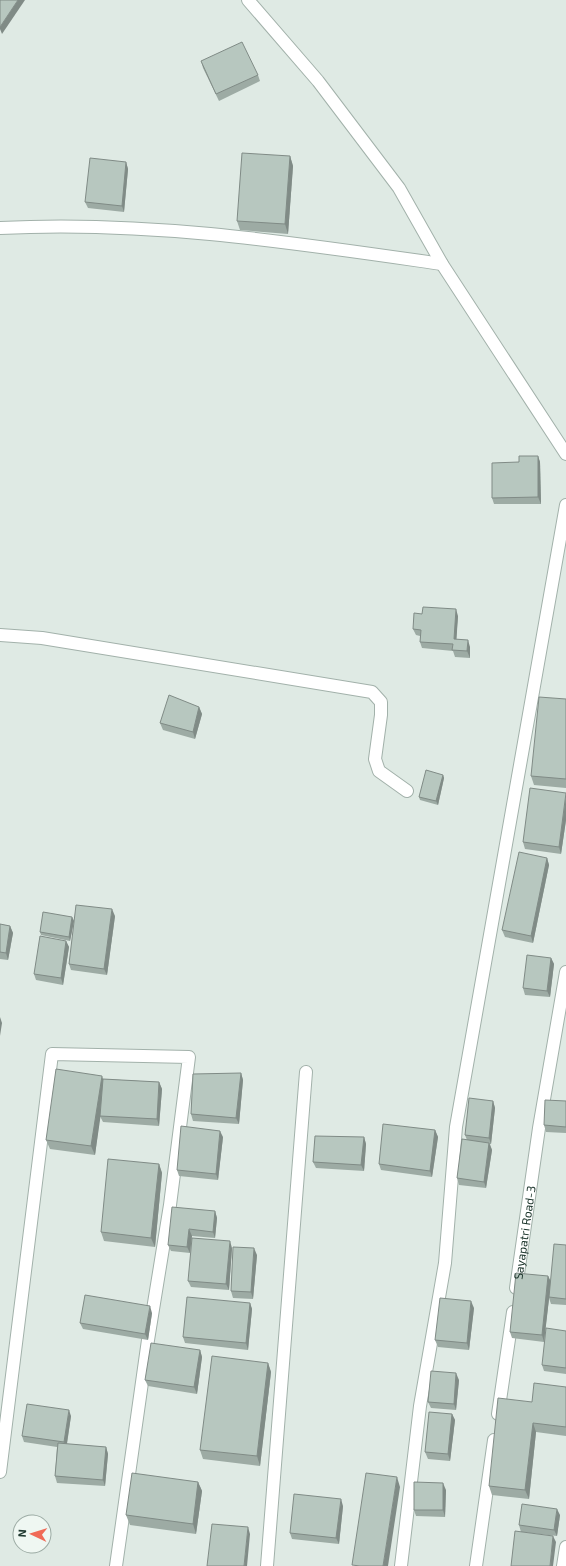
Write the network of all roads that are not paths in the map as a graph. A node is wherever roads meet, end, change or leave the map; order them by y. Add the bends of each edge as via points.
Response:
1 (248, 0) edge
2 (0, 228) edge
3 (442, 264) junction
4 (566, 454) edge
5 (566, 505) edge
6 (0, 637) edge
7 (407, 791) dead end
8 (566, 972) edge
9 (306, 1072) dead end
10 (0, 1472) edge
11 (566, 1547) edge
12 (116, 1566) edge
13 (267, 1566) edge
14 (401, 1566) edge
15 (476, 1566) edge
16 (563, 1566) edge

1 - 3 street via 318,81 399,188
2 - 3 street via 34,226 138,229 291,242
3 - 4 street
5 - 14 street via 456,1127 445,1263 420,1406
6 - 7 street via 42,638 372,692 381,702 375,760 379,771
8 - 15 street, Sayapatri Road-3 via 539,1128
9 - 13 street
10 - 12 street via 52,1054 189,1057 170,1206
11 - 16 street

